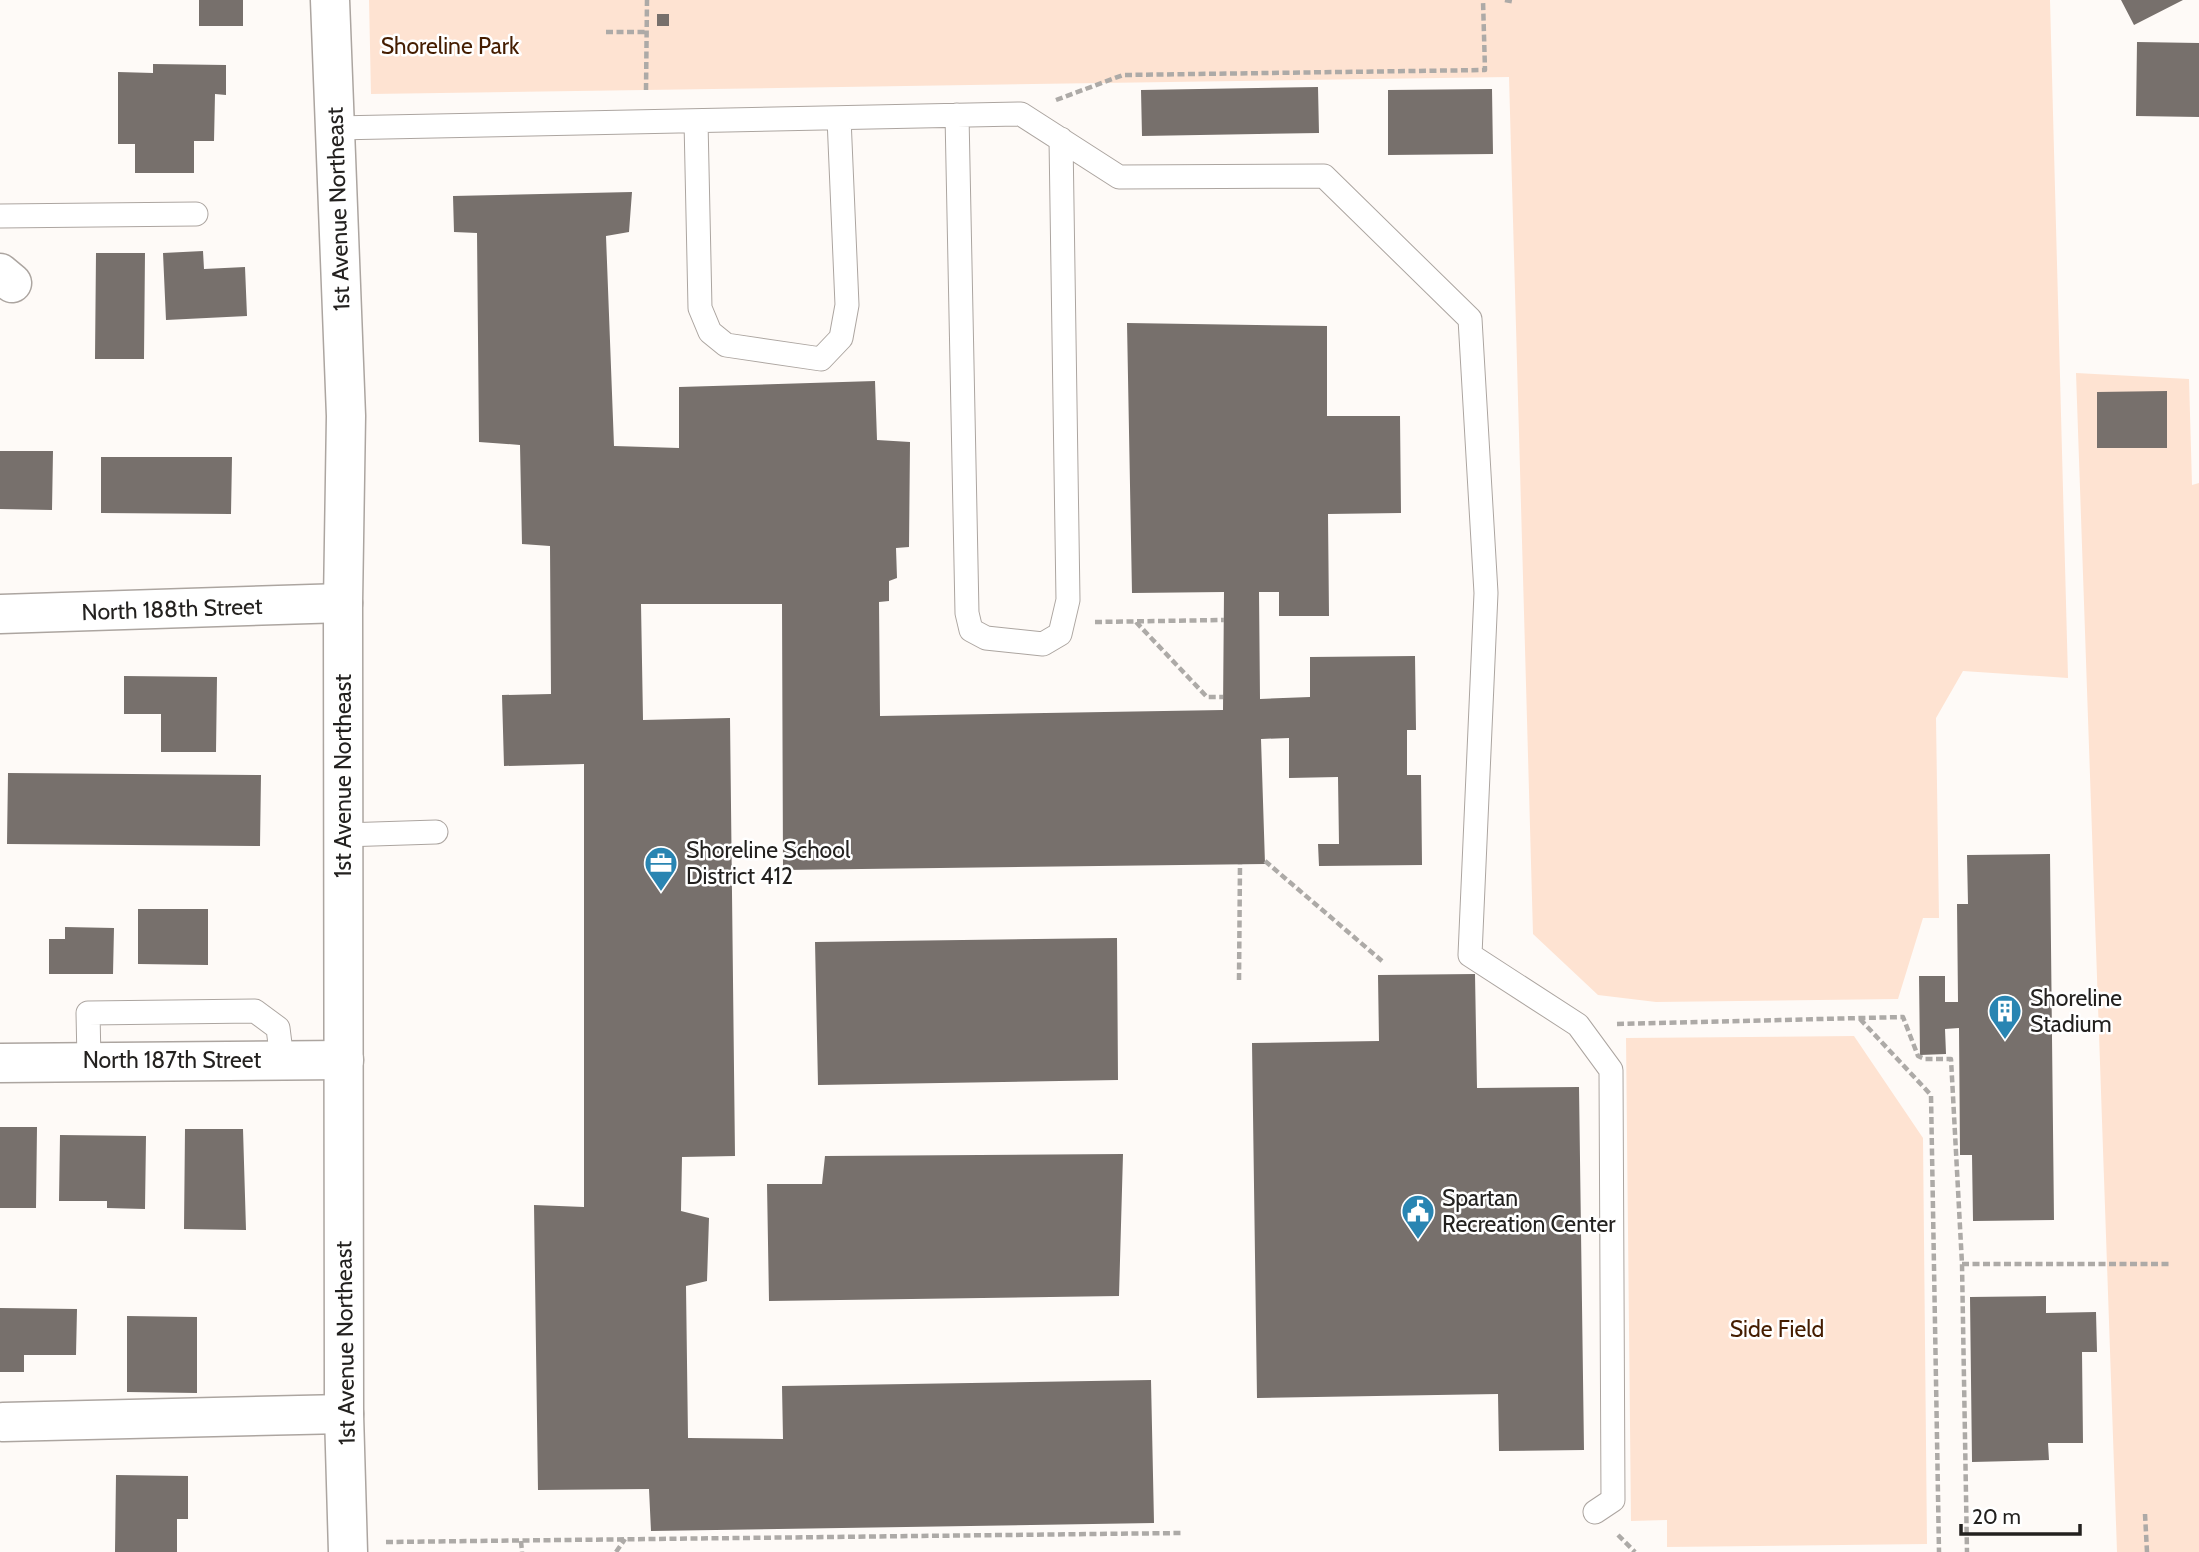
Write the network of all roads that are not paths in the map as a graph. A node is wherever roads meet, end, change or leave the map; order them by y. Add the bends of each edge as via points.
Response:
1 (330, 0) edge
2 (957, 115) junction
3 (839, 118) junction
4 (696, 121) junction
5 (335, 128) junction
6 (1061, 139) junction
7 (196, 214) dead end
8 (0, 216) edge
9 (343, 603) junction
10 (0, 614) edge
11 (436, 832) dead end
12 (343, 835) junction
13 (344, 1060) junction
14 (0, 1063) edge
15 (344, 1414) junction
16 (3, 1422) dead end
17 (1595, 1512) dead end
18 (348, 1552) edge

1 - 5 street, 1st Avenue Northeast
2 - 3 lane
2 - 6 lane via 1021,114
2 - 6 lane via 967,613 971,630 986,638 1044,644 1060,634 1069,600
3 - 4 lane
3 - 4 lane via 847,305 841,338 821,359 726,345 710,332 700,308
4 - 5 lane
5 - 9 street, 1st Avenue Northeast via 346,416
6 - 17 lane via 1119,177 1324,176 1471,319 1486,593 1471,955 1578,1025 1611,1070 1613,1500
7 - 8 lane
9 - 10 street, North 188th Street
9 - 12 street, 1st Avenue Northeast
11 - 12 lane
12 - 13 street, 1st Avenue Northeast
13 - 14 street, North 187th Street
13 - 15 street, 1st Avenue Northeast
15 - 16 street
15 - 18 street, 1st Avenue Northeast

